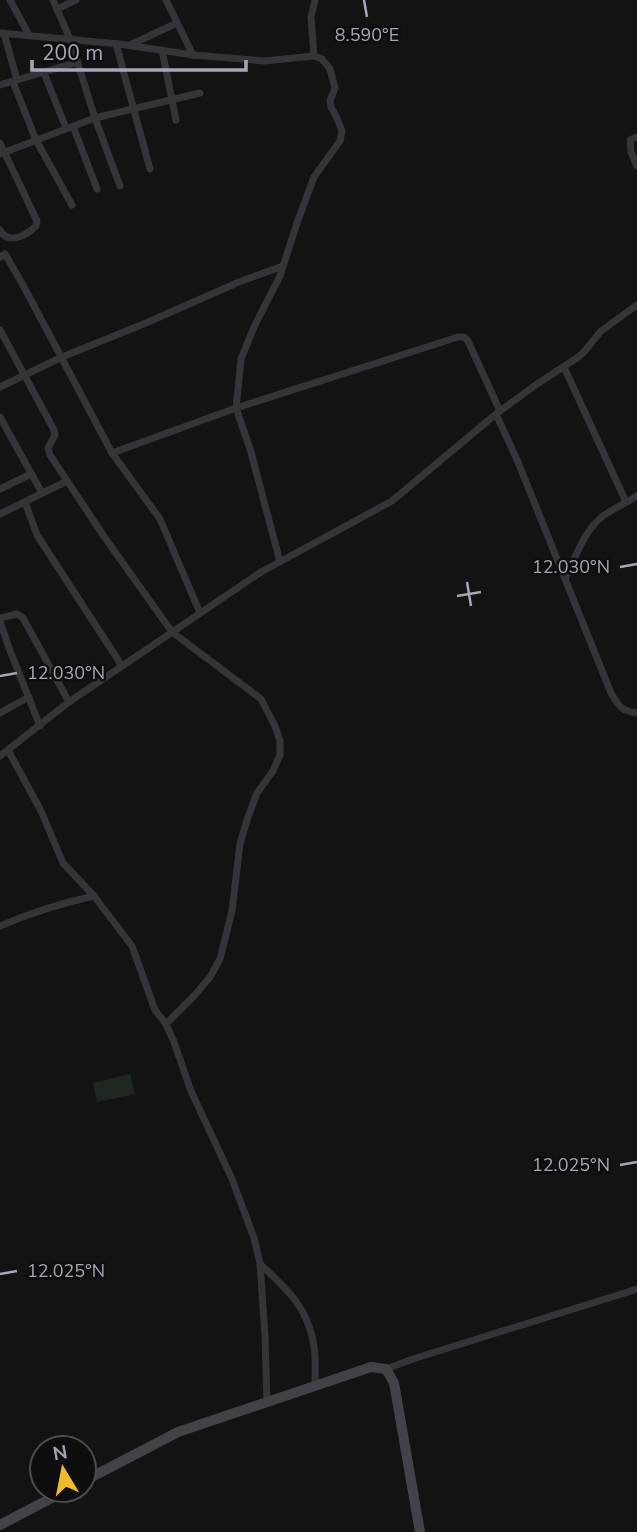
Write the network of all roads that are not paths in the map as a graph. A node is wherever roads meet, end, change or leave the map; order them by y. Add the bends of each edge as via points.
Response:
1 (10, 0) edge
2 (52, 0) edge
3 (76, 0) edge
4 (166, 0) edge
5 (315, 0) edge
6 (57, 9) junction
7 (177, 23) junction
8 (2, 33) edge
9 (29, 36) junction
10 (70, 39) junction
11 (116, 44) junction
12 (130, 46) junction
13 (162, 50) junction
14 (193, 55) junction
15 (314, 55) junction
16 (78, 62) junction
17 (44, 73) junction
18 (15, 81) junction
19 (0, 85) edge
20 (200, 93) dead end
21 (171, 100) junction
22 (133, 109) junction
23 (95, 118) junction
24 (176, 120) dead end
25 (69, 127) junction
26 (637, 137) edge
27 (36, 139) junction
28 (0, 143) edge
29 (2, 154) edge
30 (637, 166) edge
31 (150, 169) dead end
32 (120, 186) dead end
33 (97, 189) dead end
34 (72, 205) dead end
35 (0, 230) edge
36 (0, 257) edge
37 (283, 266) junction
38 (637, 306) edge
39 (0, 330) edge
40 (62, 357) junction
41 (564, 367) junction
42 (24, 374) junction
43 (0, 387) edge
44 (236, 408) junction
45 (498, 413) junction
46 (0, 417) edge
47 (112, 453) junction
48 (31, 474) junction
49 (67, 481) junction
50 (0, 488) edge
51 (42, 493) junction
52 (637, 496) edge
53 (24, 502) junction
54 (626, 502) junction
55 (0, 514) edge
56 (280, 562) junction
57 (565, 579) junction
58 (200, 614) junction
59 (0, 620) edge
60 (172, 632) junction
61 (9, 648) junction
62 (0, 653) edge
63 (122, 666) junction
64 (29, 697) junction
65 (69, 702) junction
66 (637, 708) edge
67 (626, 712) junction
68 (0, 713) edge
69 (637, 713) edge
70 (40, 726) junction
71 (8, 750) junction
72 (0, 756) edge
73 (94, 896) junction
74 (0, 926) edge
75 (166, 1024) junction
76 (260, 1263) junction
77 (637, 1289) edge
78 (386, 1369) junction
79 (315, 1385) junction
80 (267, 1401) junction
81 (98, 1474) edge
82 (40, 1504) edge
83 (0, 1525) edge
84 (3, 1532) edge
85 (420, 1532) edge

1 - 9 street
2 - 6 street
3 - 6 street
4 - 7 street
5 - 15 street via 311,17
6 - 10 street
7 - 12 street
7 - 14 street
8 - 9 street
8 - 18 street
9 - 10 street
10 - 11 street
10 - 16 street
11 - 12 street
11 - 22 street
12 - 13 street
13 - 14 street
13 - 21 street
14 - 15 street via 264,61
15 - 37 street via 330,69 335,88 331,107 342,131 314,177
16 - 17 street
16 - 23 street
17 - 18 street
17 - 25 street
18 - 19 street
18 - 27 street
20 - 21 street
21 - 22 street
21 - 24 street
22 - 23 street
22 - 31 street
23 - 25 street
23 - 32 street
25 - 27 street
25 - 33 street
26 - 30 street via 630,141
27 - 29 street
27 - 34 street
28 - 29 street
29 - 35 street via 37,221 20,236 8,238
36 - 40 street via 5,254
37 - 40 street
37 - 44 street via 241,359
38 - 41 street via 606,326
39 - 42 street
40 - 42 street
40 - 47 street
41 - 45 street
41 - 54 street
42 - 43 street
42 - 49 street via 54,430 48,451
44 - 45 street via 464,337
44 - 47 street
44 - 56 street
45 - 56 street via 392,501
45 - 57 street
46 - 48 street
47 - 58 street via 160,519
48 - 50 street
48 - 51 street
49 - 51 street
49 - 60 street
51 - 53 street
52 - 54 street
53 - 55 street
53 - 63 street via 37,535
54 - 57 street via 591,529
56 - 58 street
57 - 67 street via 611,693
58 - 60 street
59 - 61 street
59 - 65 street via 17,614 23,618
60 - 63 street
60 - 75 street via 261,699 275,726 280,755 247,820 220,959 203,986
61 - 62 street
61 - 64 street
63 - 65 street
64 - 68 street
64 - 70 street
65 - 70 street
66 - 67 street
67 - 69 street
70 - 71 street
71 - 72 street
71 - 73 street via 63,863
73 - 74 street
73 - 75 street via 132,946 155,1010
75 - 76 street via 232,1179
76 - 79 street via 306,1315 314,1346
76 - 80 street
77 - 78 street
78 - 79 street via 371,1367
78 - 85 street via 394,1383
79 - 80 street
80 - 81 street via 178,1432
82 - 83 street
83 - 84 street

